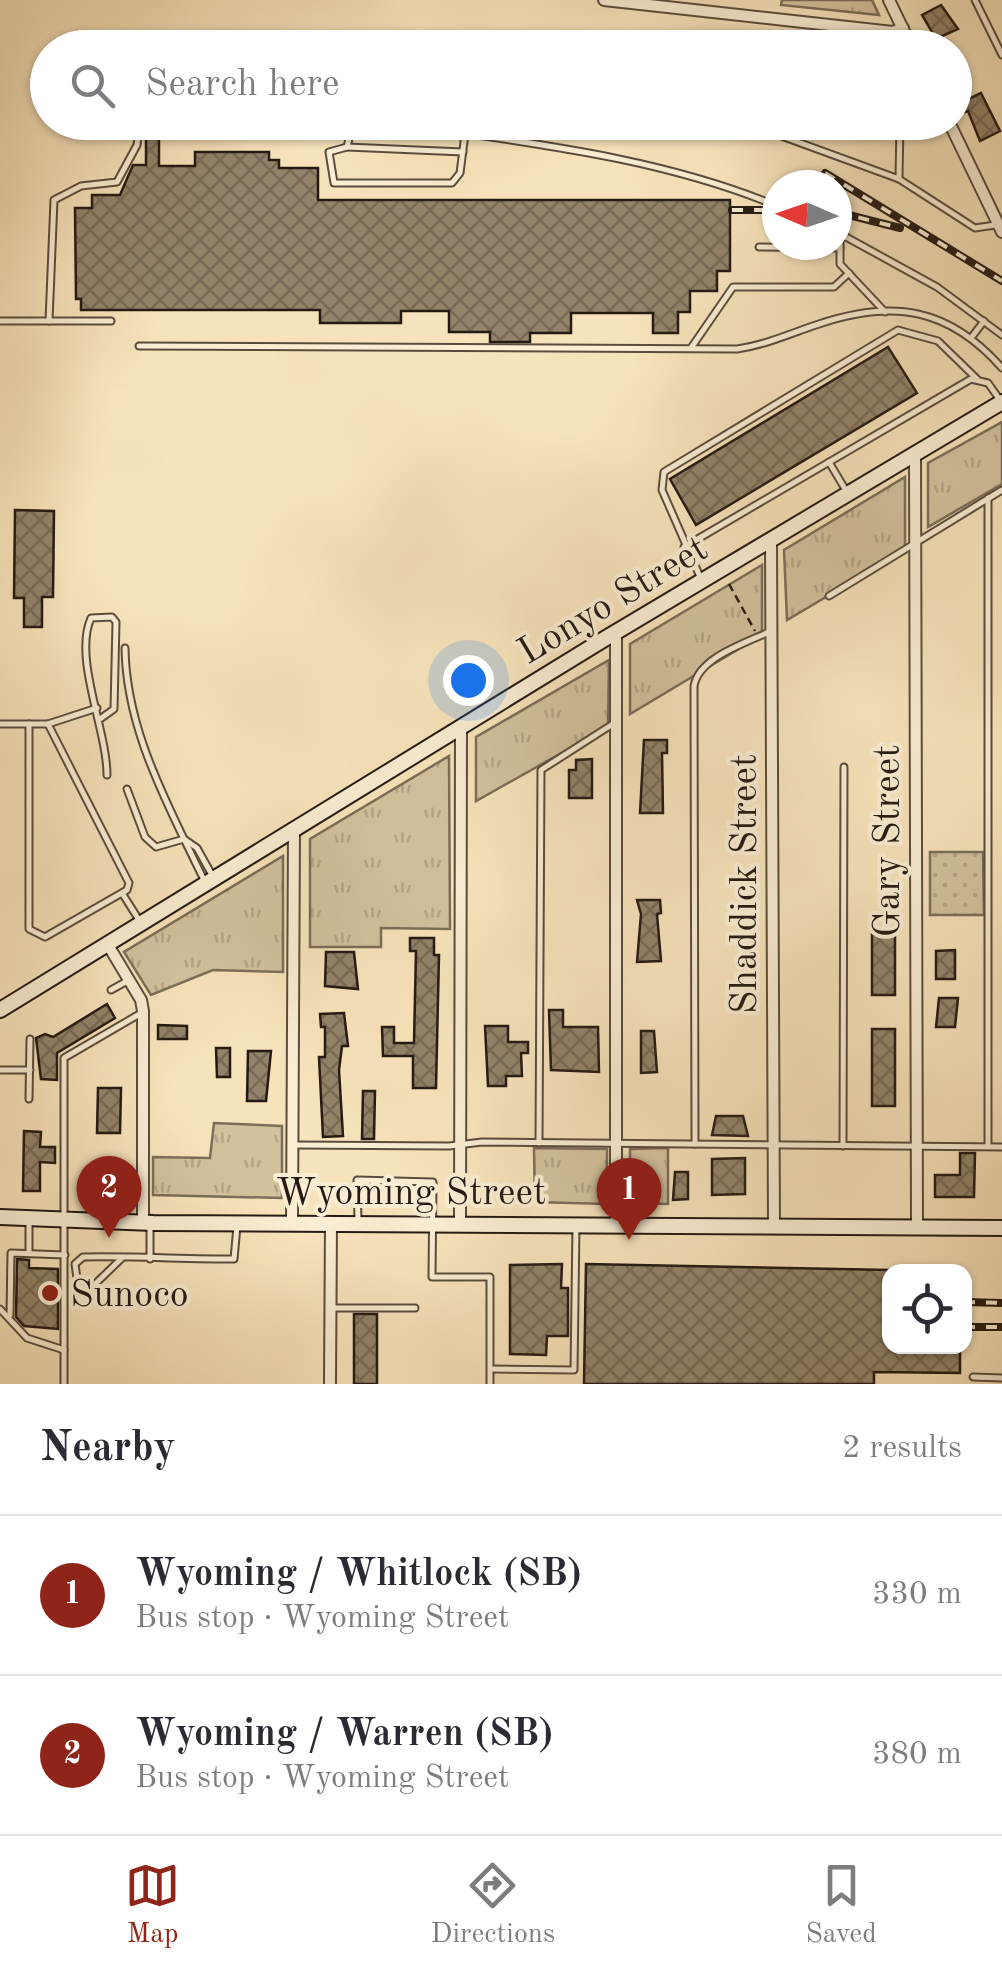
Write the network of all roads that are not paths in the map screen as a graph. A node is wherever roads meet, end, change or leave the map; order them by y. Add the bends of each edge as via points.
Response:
1 (604, 0) edge
2 (890, 0) edge
3 (975, 0) edge
4 (902, 28) joint
5 (876, 30) edge
6 (898, 30) edge
7 (1002, 55) edge
8 (138, 140) edge
9 (349, 140) edge
10 (463, 140) edge
11 (497, 140) edge
12 (792, 140) edge
13 (900, 140) edge
14 (958, 140) edge
15 (347, 147) junction
16 (462, 152) junction
17 (899, 179) junction
18 (762, 201) edge
19 (1000, 228) edge
20 (852, 240) edge
21 (840, 260) edge
22 (849, 273) junction
23 (885, 312) junction
24 (984, 320) junction
25 (0, 321) edge
26 (49, 321) junction
27 (111, 321) dead end
28 (1002, 335) edge
29 (970, 338) junction
30 (139, 346) dead end
31 (691, 348) junction
32 (1002, 368) edge
33 (977, 379) junction
34 (1002, 402) edge
35 (914, 455) junction
36 (829, 462) junction
37 (1002, 490) edge
38 (848, 495) junction
39 (988, 498) junction
40 (771, 542) junction
41 (915, 543) junction
42 (684, 547) junction
43 (702, 582) junction
44 (828, 596) dead end
45 (772, 630) junction
46 (616, 632) junction
47 (125, 648) dead end
48 (97, 708) junction
49 (100, 719) junction
50 (616, 722) junction
51 (0, 724) edge
52 (29, 724) junction
53 (48, 724) junction
54 (461, 728) junction
55 (844, 767) dead end
56 (107, 775) dead end
57 (127, 789) dead end
58 (294, 829) junction
59 (184, 839) junction
60 (210, 882) junction
61 (122, 892) junction
62 (141, 924) junction
63 (108, 945) junction
64 (128, 980) junction
65 (111, 990) dead end
66 (0, 1010) edge
67 (143, 1012) junction
68 (30, 1040) dead end
69 (0, 1070) edge
70 (30, 1070) junction
71 (29, 1100) dead end
72 (539, 1142) junction
73 (460, 1144) junction
74 (616, 1144) junction
75 (695, 1144) junction
76 (292, 1145) junction
77 (774, 1145) junction
78 (843, 1146) junction
79 (917, 1146) junction
80 (988, 1147) junction
81 (1002, 1147) edge
82 (0, 1217) edge
83 (29, 1218) junction
84 (66, 1220) junction
85 (146, 1222) junction
86 (237, 1223) junction
87 (330, 1223) junction
88 (358, 1223) junction
89 (460, 1223) junction
90 (292, 1224) junction
91 (432, 1224) junction
92 (576, 1224) junction
93 (616, 1224) junction
94 (774, 1226) junction
95 (917, 1227) junction
96 (1002, 1228) edge
97 (29, 1253) junction
98 (66, 1255) junction
99 (123, 1258) junction
100 (150, 1259) junction
101 (330, 1308) junction
102 (415, 1308) dead end
103 (0, 1309) edge
104 (10, 1315) junction
105 (65, 1350) junction
106 (491, 1369) junction
107 (974, 1377) dead end
108 (1002, 1378) edge
109 (64, 1384) edge
110 (330, 1384) edge
111 (490, 1384) edge

1 - 5 street
2 - 4 street
3 - 7 lane
4 - 6 street
8 - 26 lane via 116,182 81,186 54,200
9 - 15 lane
10 - 16 lane
11 - 18 lane via 671,172
12 - 17 lane
13 - 17 lane
14 - 19 street
15 - 16 lane
15 - 16 lane via 328,152 334,183 452,183
17 - 19 lane via 975,228
20 - 24 lane
21 - 22 lane
22 - 23 lane
22 - 31 lane via 834,287 733,286
23 - 29 lane via 928,313
23 - 31 lane via 829,321 758,346
24 - 28 lane
24 - 29 lane
25 - 26 lane
26 - 27 lane
29 - 32 lane
30 - 31 lane
33 - 34 lane
33 - 36 lane
33 - 42 lane via 938,341 898,330 881,338 664,472 662,490
34 - 35 street, Lonyo Street
35 - 38 street, Lonyo Street
35 - 41 street, Gary Street
36 - 38 lane
36 - 42 lane
37 - 39 lane
38 - 40 street, Lonyo Street
39 - 41 lane
39 - 80 lane
40 - 43 street, Lonyo Street
40 - 45 street, Shaddick Street
41 - 44 lane
41 - 79 street, Gary Street
42 - 43 lane
43 - 46 street, Lonyo Street
45 - 75 lane via 700,670 694,686
45 - 77 street, Shaddick Street
46 - 50 street
46 - 54 street, Lonyo Street
47 - 59 lane via 143,747
48 - 49 lane
48 - 49 lane via 87,626 91,618 112,617 114,708
48 - 53 lane
49 - 56 lane
50 - 72 lane via 541,770
50 - 74 street
51 - 52 lane
52 - 53 lane
52 - 61 lane via 29,929 45,937
53 - 61 lane via 129,883
54 - 58 street, Lonyo Street
54 - 73 street
55 - 78 lane
57 - 59 lane via 156,848
58 - 60 street, Lonyo Street
58 - 76 street
59 - 60 lane via 197,848
60 - 62 street, Lonyo Street
61 - 62 lane
62 - 63 street, Lonyo Street
63 - 64 street
63 - 66 street, Lonyo Street
64 - 65 lane
64 - 67 street
67 - 84 lane via 64,1058
67 - 85 street
68 - 70 lane
69 - 70 lane
70 - 71 lane
72 - 73 lane
72 - 74 lane
73 - 76 lane
73 - 89 street
74 - 75 lane
74 - 93 street
75 - 77 lane
76 - 90 street
77 - 78 lane
77 - 94 street, Shaddick Street
78 - 79 lane
79 - 80 lane
79 - 95 street, Gary Street
80 - 81 lane
82 - 83 street, Wyoming Street
83 - 84 street, Wyoming Street
83 - 97 lane
84 - 85 street, Wyoming Street
84 - 98 lane
85 - 86 street, Wyoming Street
85 - 100 lane
86 - 90 street, Wyoming Street
86 - 100 lane via 234,1259
87 - 88 street, Wyoming Street
87 - 90 street, Wyoming Street
87 - 101 street
88 - 91 street, Wyoming Street
88 - 91 lane via 357,1180 432,1182
89 - 91 street, Wyoming Street
89 - 92 street, Wyoming Street
91 - 106 lane via 432,1277 490,1277
92 - 93 street, Wyoming Street
92 - 106 lane via 574,1370
93 - 94 street, Wyoming Street
94 - 95 street, Wyoming Street
95 - 96 street, Wyoming Street
97 - 98 lane
97 - 104 lane via 11,1252
98 - 105 lane
99 - 99 lane via 90,1288 78,1286 75,1264 83,1257
99 - 100 lane
101 - 102 lane
101 - 110 street
103 - 104 lane
104 - 105 lane via 11,1326 26,1338
105 - 109 lane
106 - 111 lane
107 - 108 lane

